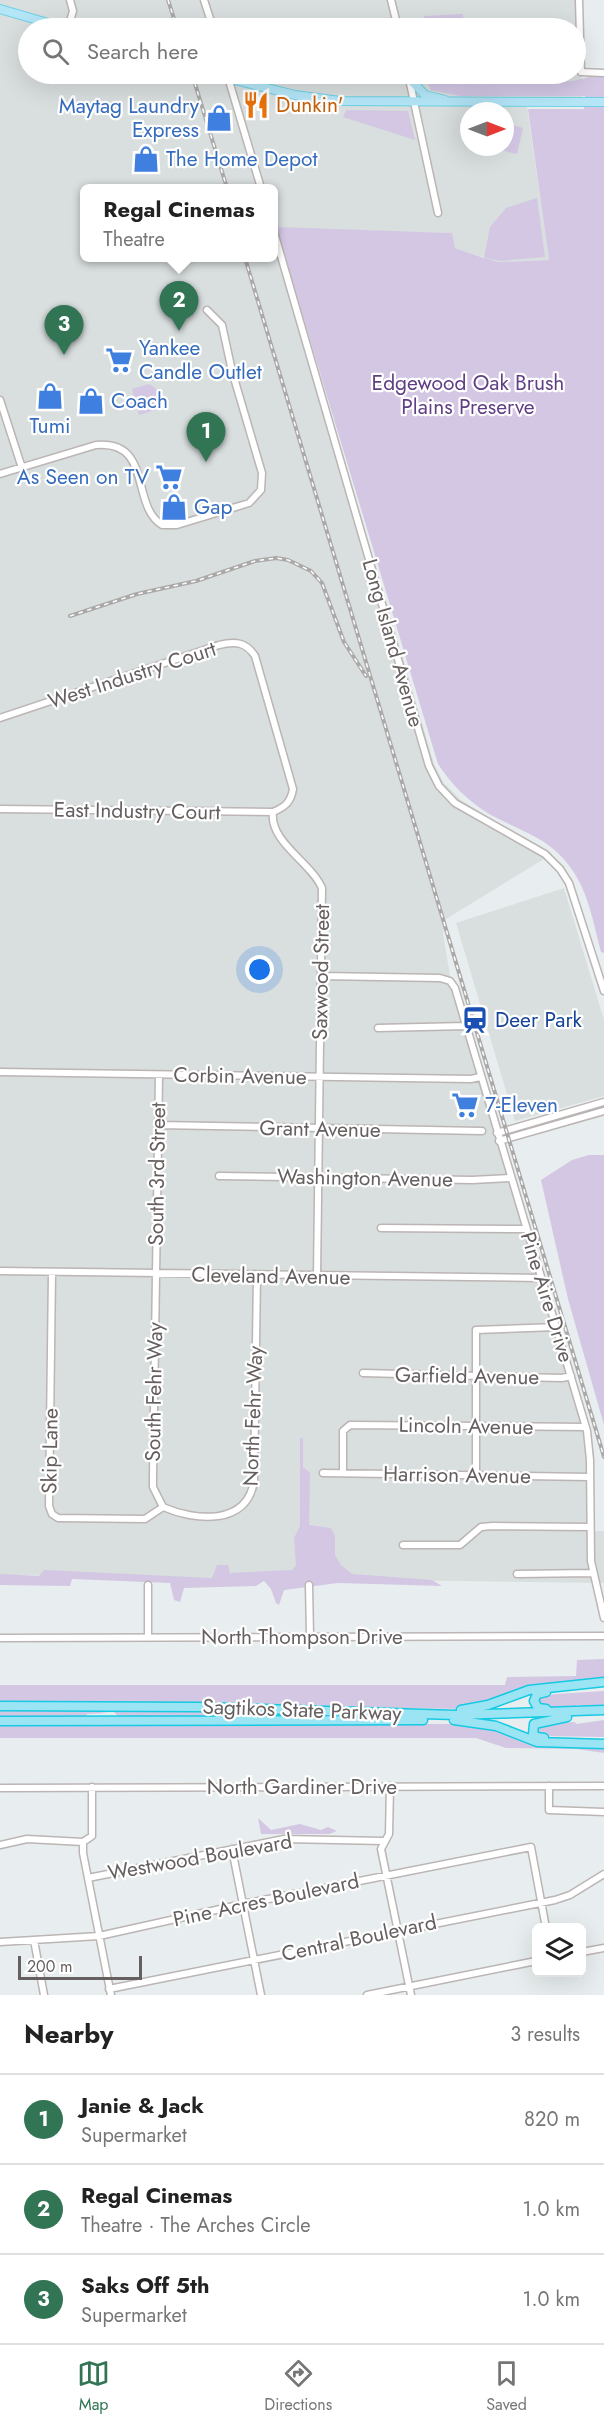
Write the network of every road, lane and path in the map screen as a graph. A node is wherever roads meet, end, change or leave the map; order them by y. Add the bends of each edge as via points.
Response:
1 (70, 0) edge
2 (204, 0) edge
3 (391, 0) edge
4 (579, 0) edge
5 (0, 9) edge
6 (31, 18) edge
7 (70, 18) edge
8 (210, 18) edge
9 (396, 18) edge
10 (580, 18) edge
11 (586, 72) edge
12 (604, 73) edge
13 (230, 84) edge
14 (253, 84) edge
15 (410, 84) edge
16 (416, 84) edge
17 (449, 102) junction
18 (604, 102) edge
19 (414, 103) junction
20 (260, 184) edge
21 (438, 213) dead end
22 (278, 249) edge
23 (207, 310) dead end
24 (0, 400) edge
25 (22, 468) junction
26 (0, 474) edge
27 (0, 718) edge
28 (0, 809) edge
29 (273, 812) junction
30 (321, 976) junction
31 (604, 991) edge
32 (466, 1026) junction
33 (378, 1028) dead end
34 (0, 1072) edge
35 (159, 1075) junction
36 (320, 1077) junction
37 (480, 1077) junction
38 (604, 1102) edge
39 (604, 1111) edge
40 (158, 1125) junction
41 (319, 1129) junction
42 (482, 1131) dead end
43 (497, 1133) junction
44 (499, 1140) junction
45 (219, 1176) dead end
46 (319, 1178) junction
47 (511, 1178) junction
48 (381, 1228) dead end
49 (526, 1229) junction
50 (0, 1271) edge
51 (52, 1272) junction
52 (155, 1274) junction
53 (257, 1275) junction
54 (317, 1276) junction
55 (541, 1278) junction
56 (556, 1327) junction
57 (363, 1374) dead end
58 (476, 1376) junction
59 (571, 1376) junction
60 (476, 1425) junction
61 (586, 1427) junction
62 (343, 1472) junction
63 (323, 1473) dead end
64 (476, 1475) junction
65 (590, 1477) junction
66 (163, 1507) junction
67 (590, 1527) junction
68 (403, 1545) dead end
69 (592, 1573) junction
70 (517, 1574) dead end
71 (148, 1585) dead end
72 (309, 1585) dead end
73 (604, 1618) edge
74 (310, 1636) junction
75 (604, 1636) edge
76 (148, 1637) junction
77 (0, 1638) edge
78 (604, 1684) edge
79 (0, 1706) edge
80 (604, 1710) edge
81 (408, 1714) junction
82 (569, 1714) junction
83 (604, 1715) edge
84 (454, 1720) junction
85 (0, 1721) edge
86 (604, 1739) edge
87 (604, 1744) edge
88 (390, 1786) junction
89 (549, 1786) junction
90 (604, 1786) edge
91 (92, 1787) junction
92 (0, 1788) edge
93 (604, 1812) edge
94 (384, 1841) junction
95 (83, 1842) junction
96 (0, 1845) edge
97 (232, 1849) junction
98 (604, 1874) edge
99 (387, 1875) junction
100 (88, 1878) junction
101 (540, 1902) junction
102 (243, 1904) junction
103 (545, 1923) edge
104 (398, 1930) junction
105 (99, 1936) junction
106 (34, 1940) junction
107 (0, 1942) edge
108 (604, 1948) edge
109 (586, 1951) edge
110 (254, 1960) junction
111 (532, 1962) edge
112 (409, 1987) junction
113 (110, 1992) edge
114 (44, 1995) edge
115 (261, 1995) edge
116 (367, 1995) edge
117 (411, 1995) edge

1 - 7 street
2 - 8 street
3 - 9 street
4 - 10 street
5 - 6 main road
11 - 12 street
13 - 20 street
14 - 19 main road via 315,98
15 - 19 street
16 - 17 main road via 425,94
17 - 18 main road
17 - 19 main road
19 - 21 street
22 - 31 street, Long Island Avenue via 429,766 439,786 455,803 545,854 560,868 569,883
23 - 25 street via 222,325 262,473 261,490 249,504 171,526 162,525 152,516 135,463 115,446 96,445
24 - 25 street
25 - 26 street
27 - 29 street, West Industry Court via 219,645 241,644 255,656 292,779 292,799
28 - 29 street, East Industry Court
29 - 30 street, Saxwood Street via 276,833 318,878 322,888
30 - 32 street, Pine Aire Drive via 440,978 451,983
30 - 36 street, Saxwood Street
32 - 33 street
32 - 37 street, Pine Aire Drive
34 - 35 street, Corbin Avenue
35 - 36 street, Corbin Avenue
35 - 40 street, South 3rd Street
36 - 37 street, Corbin Avenue
36 - 41 street, Saxwood Street
37 - 43 street, Pine Aire Drive
38 - 43 street
39 - 44 street
40 - 41 street, Grant Avenue
40 - 52 street, South 3rd Street
41 - 42 street, Grant Avenue
41 - 46 street, Saxwood Street
43 - 44 street, Pine Aire Drive
44 - 47 street, Pine Aire Drive
45 - 46 street, Washington Avenue
46 - 47 street, Washington Avenue
46 - 54 street, Saxwood Street
47 - 49 street, Pine Aire Drive
48 - 49 street
49 - 55 street, Pine Aire Drive
50 - 51 street, Cleveland Avenue
51 - 52 street, Cleveland Avenue
51 - 66 street, Skip Lane via 52,1514 58,1518 136,1520 153,1516
52 - 53 street, Cleveland Avenue
52 - 66 street, South Fehr Way via 153,1487
53 - 54 street, Cleveland Avenue
53 - 66 street, North Fehr Way via 254,1481 249,1498 239,1510 223,1515 187,1515
54 - 55 street, Cleveland Avenue
55 - 56 street, Pine Aire Drive
56 - 58 street via 476,1330
56 - 59 street, Pine Aire Drive
57 - 58 street, Garfield Avenue
58 - 59 street, Garfield Avenue
58 - 60 street
59 - 61 street, Pine Aire Drive
60 - 61 street, Lincoln Avenue
60 - 62 street, Lincoln Avenue via 350,1425 343,1431
60 - 64 street
61 - 65 street, Pine Aire Drive
62 - 63 street, Harrison Avenue
62 - 64 street, Harrison Avenue
64 - 65 street, Harrison Avenue
65 - 67 street, Pine Aire Drive
67 - 68 street via 481,1527 460,1545
67 - 69 street, Pine Aire Drive
69 - 70 street
69 - 73 street, Pine Aire Drive
71 - 76 street
72 - 74 street
74 - 75 street, North Thompson Drive
74 - 76 street, North Thompson Drive
76 - 77 street, North Thompson Drive
78 - 81 highway via 529,1690 465,1710
78 - 82 highway via 538,1693 534,1697 540,1709
79 - 81 highway, Sagtikos State Parkway
80 - 82 highway, Sagtikos State Parkway
81 - 82 highway, Sagtikos State Parkway
82 - 83 highway, Sagtikos State Parkway
82 - 84 highway, Sagtikos State Parkway
82 - 86 highway via 537,1722 532,1727 533,1734 539,1738
84 - 85 highway, Sagtikos State Parkway
84 - 87 highway via 496,1726 537,1742
88 - 89 street, North Gardiner Drive
88 - 91 street, North Gardiner Drive
88 - 94 street via 389,1834
89 - 90 street, North Gardiner Drive
89 - 93 street via 548,1809 552,1811
91 - 92 street, North Gardiner Drive
91 - 95 street via 92,1836
94 - 97 street, Westwood Boulevard via 284,1839
94 - 99 street via 381,1849
95 - 96 street via 27,1839
95 - 100 street
97 - 100 street, Westwood Boulevard
97 - 102 street
98 - 101 street, Central Boulevard via 570,1895
99 - 101 street, Pine Acres Boulevard via 531,1847
99 - 102 street, Pine Acres Boulevard
99 - 104 street
100 - 105 street
101 - 103 street
101 - 104 street, Central Boulevard
102 - 105 street, Pine Acres Boulevard
102 - 110 street
104 - 110 street, Central Boulevard
104 - 112 street
105 - 106 street, Pine Acres Boulevard
105 - 113 street
106 - 107 street, Pine Acres Boulevard
106 - 114 street
108 - 109 street
110 - 113 street, Central Boulevard
110 - 115 street
111 - 112 street
112 - 116 street
112 - 117 street

